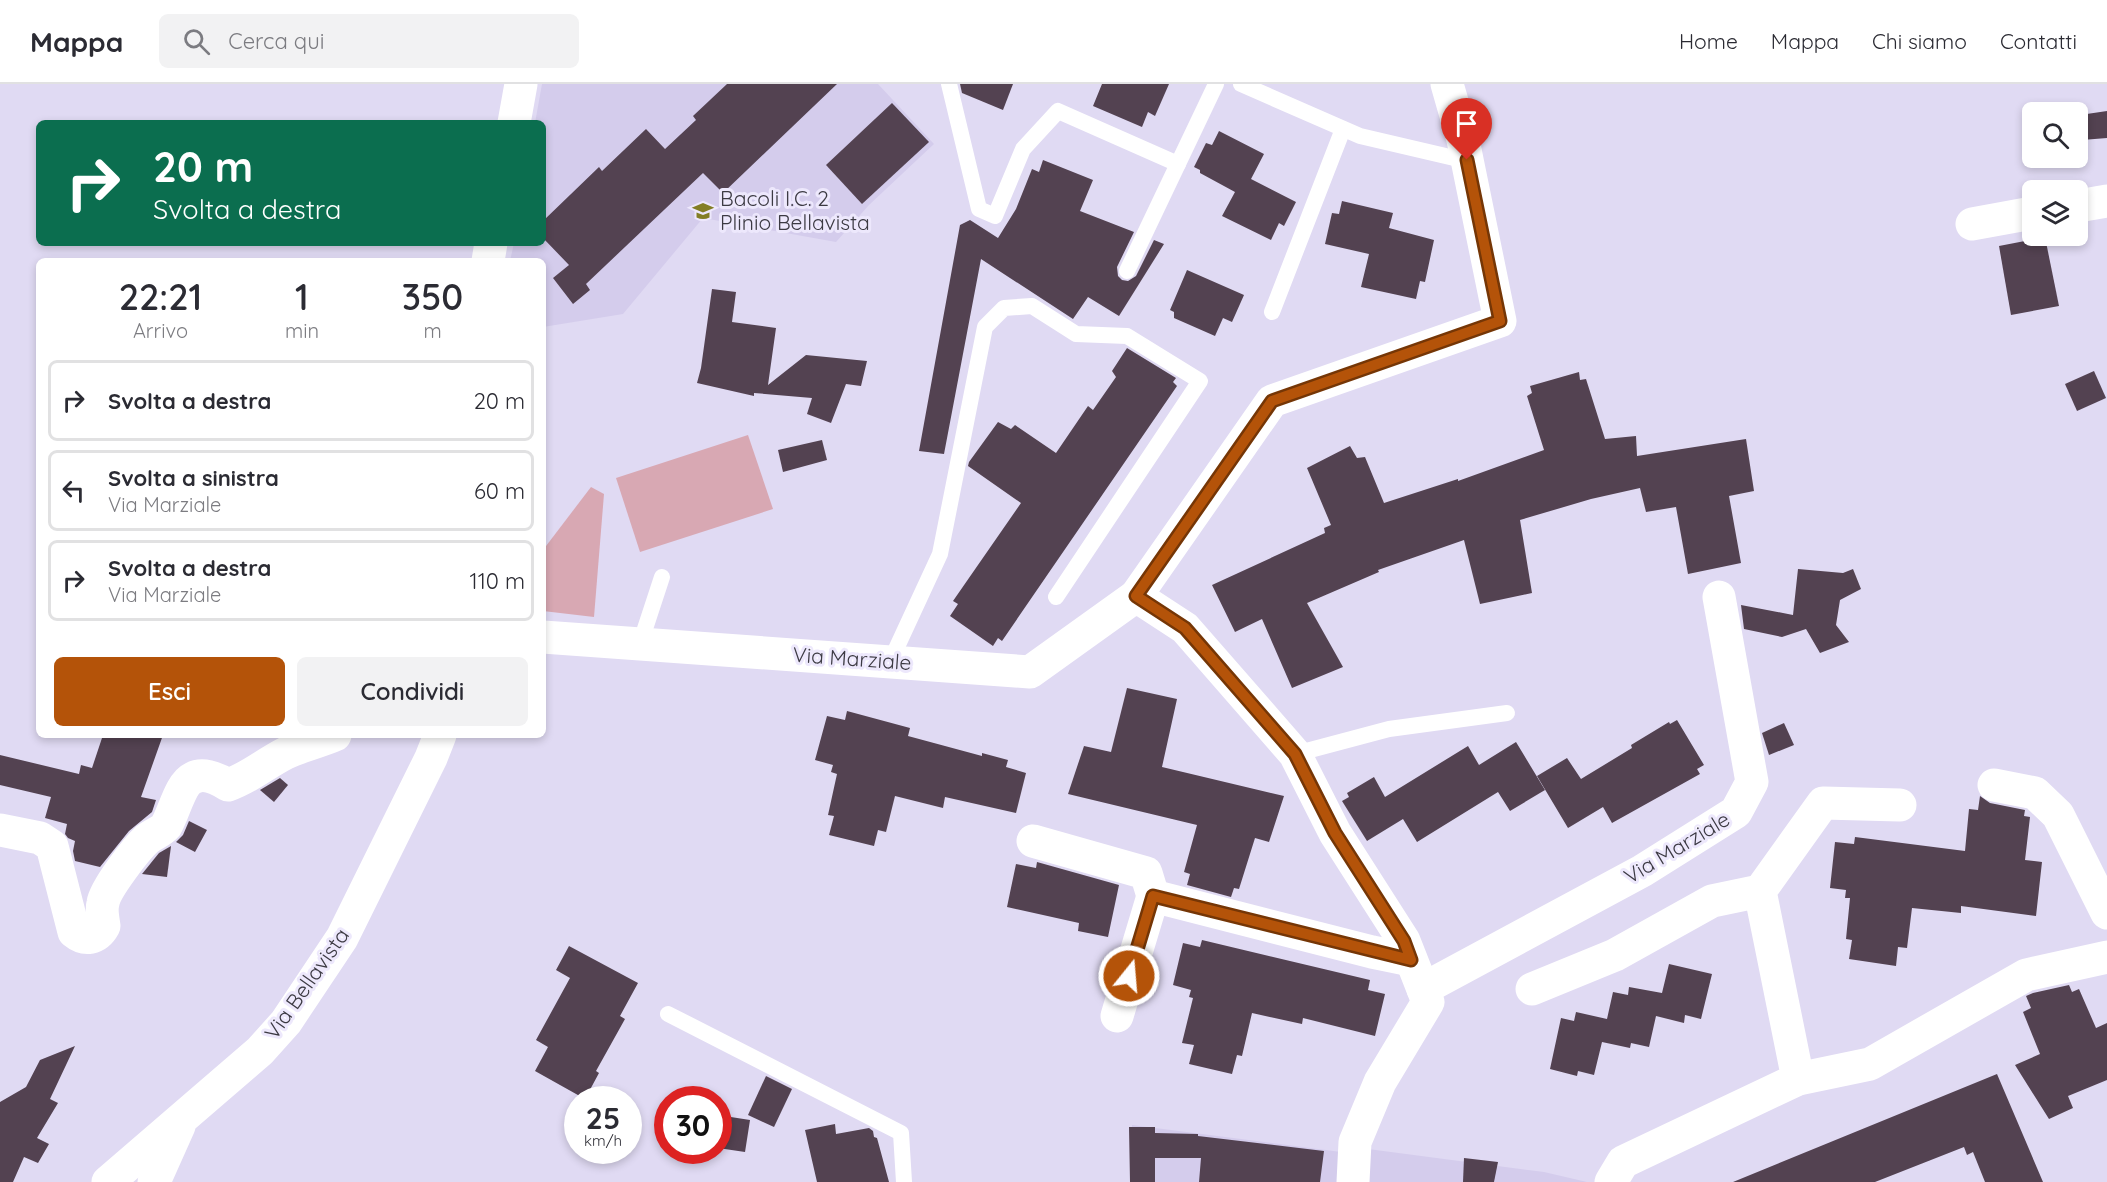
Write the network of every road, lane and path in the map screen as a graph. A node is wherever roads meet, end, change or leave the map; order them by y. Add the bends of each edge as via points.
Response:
1 (521, 84) edge
2 (949, 84) edge
3 (1216, 84) edge
4 (1241, 84) edge
5 (1447, 84) edge
6 (515, 120) edge
7 (1342, 129) junction
8 (1467, 160) junction
9 (1178, 164) junction
10 (2107, 201) edge
11 (2088, 204) edge
12 (2022, 215) edge
13 (1972, 224) dead end
14 (1127, 271) dead end
15 (1272, 312) dead end
16 (662, 577) dead end
17 (1136, 596) junction
18 (1056, 597) dead end
19 (1719, 597) dead end
20 (546, 637) edge
21 (640, 644) junction
22 (890, 662) junction
23 (1507, 713) dead end
24 (327, 738) edge
25 (439, 738) edge
26 (1295, 754) junction
27 (1994, 785) dead end
28 (1900, 806) dead end
29 (0, 830) edge
30 (1033, 841) dead end
31 (1761, 891) junction
32 (1153, 896) junction
33 (2107, 913) edge
34 (2107, 957) edge
35 (1417, 974) junction
36 (1532, 989) dead end
37 (668, 1014) dead end
38 (1117, 1016) dead end
39 (1798, 1079) junction
40 (184, 1116) junction
41 (108, 1182) edge
42 (154, 1182) edge
43 (904, 1182) edge
44 (1353, 1182) edge
45 (1611, 1182) edge

1 - 6 street
2 - 9 lane via 979,209 995,216 1023,149 1058,111
3 - 9 lane
4 - 7 lane
5 - 8 street, Via Marziale
7 - 8 lane
7 - 15 lane
8 - 17 street, Via Marziale via 1500,321 1272,401
9 - 14 lane
10 - 11 street
12 - 13 street
16 - 21 lane
17 - 22 street, Via Marziale via 1030,672
17 - 26 street via 1185,628
18 - 22 lane via 1200,381 1127,336 1076,334 1032,306 1004,308 985,327 940,554
19 - 35 street, Via Marziale via 1752,782 1736,812 1642,871
20 - 21 street, Via Marziale
21 - 22 street, Via Marziale
23 - 26 lane via 1389,729
24 - 29 street via 289,752 244,780 228,784 211,777 192,778 183,788 165,828 147,839 114,880 102,906 104,926 91,938 74,932 52,846 40,838
25 - 40 street, Via Bellavista via 342,938 308,990 260,1051
26 - 35 street via 1335,833 1404,941
27 - 33 street via 2035,793 2058,815
28 - 31 street via 1823,802
30 - 32 street via 1146,873
31 - 36 street via 1712,901 1615,955
31 - 39 street
32 - 35 street
32 - 38 street
34 - 39 street via 2026,975 1870,1064
35 - 44 street via 1428,1002 1380,1082 1355,1142
37 - 43 lane via 901,1132
39 - 45 street via 1623,1161
40 - 41 street, Via Bellavista
40 - 42 street

